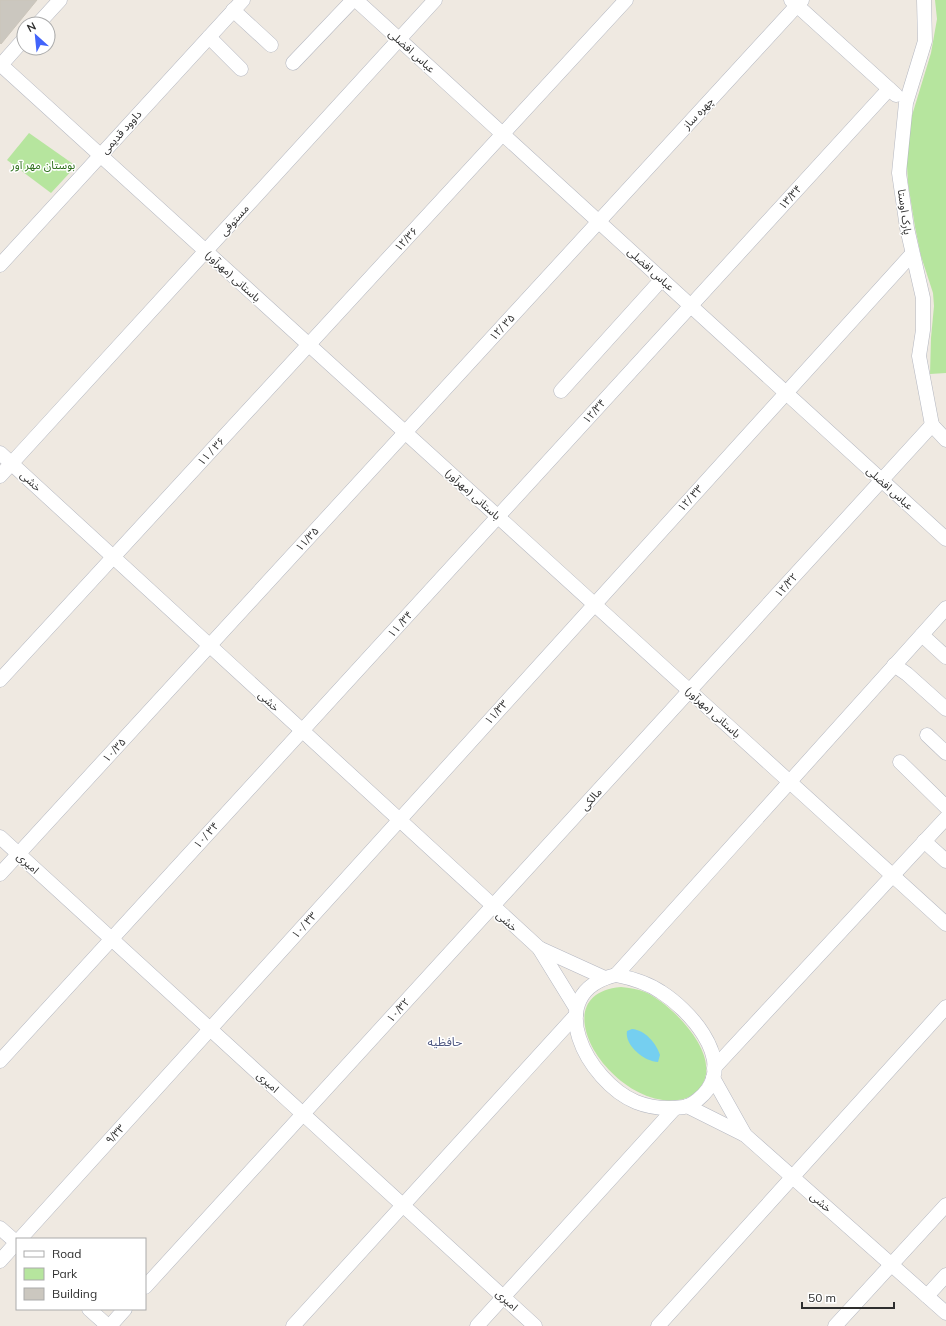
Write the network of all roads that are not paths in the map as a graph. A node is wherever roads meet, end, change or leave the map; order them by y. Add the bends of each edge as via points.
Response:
1 (60, 0) edge
2 (354, 0) edge
3 (435, 0) edge
4 (626, 0) edge
5 (924, 0) edge
6 (796, 2) edge
7 (238, 5) edge
8 (45, 16) edge
9 (209, 37) junction
10 (399, 39) junction
11 (271, 45) dead end
12 (16, 48) edge
13 (293, 63) dead end
14 (0, 65) edge
15 (241, 69) dead end
16 (889, 89) junction
17 (906, 103) junction
18 (503, 134) junction
19 (100, 155) junction
20 (598, 222) junction
21 (206, 251) junction
22 (912, 254) junction
23 (0, 265) edge
24 (662, 279) junction
25 (690, 305) junction
26 (309, 345) junction
27 (561, 391) dead end
28 (786, 392) junction
29 (932, 425) junction
30 (405, 432) junction
31 (946, 440) edge
32 (0, 453) edge
33 (11, 463) junction
34 (0, 476) edge
35 (882, 480) junction
36 (498, 516) junction
37 (946, 538) edge
38 (113, 557) junction
39 (594, 604) junction
40 (946, 608) edge
41 (922, 635) junction
42 (209, 646) junction
43 (946, 656) edge
44 (894, 665) junction
45 (0, 680) edge
46 (690, 691) junction
47 (946, 709) edge
48 (301, 731) junction
49 (927, 735) dead end
50 (946, 753) edge
51 (900, 762) dead end
52 (790, 782) junction
53 (946, 807) edge
54 (946, 818) edge
55 (398, 820) junction
56 (0, 837) edge
57 (924, 841) junction
58 (18, 854) junction
59 (946, 861) edge
60 (0, 874) edge
61 (893, 876) junction
62 (492, 907) junction
63 (946, 924) edge
64 (111, 939) junction
65 (538, 948) junction
66 (610, 977) junction
67 (946, 1007) edge
68 (576, 1012) junction
69 (210, 1029) junction
70 (0, 1060) edge
71 (713, 1073) junction
72 (681, 1107) junction
73 (303, 1114) junction
74 (746, 1135) junction
75 (792, 1177) junction
76 (403, 1205) junction
77 (946, 1206) edge
78 (0, 1228) edge
79 (22, 1238) edge
80 (16, 1240) edge
81 (16, 1244) edge
82 (0, 1261) edge
83 (892, 1265) junction
84 (946, 1275) edge
85 (146, 1286) edge
86 (927, 1296) junction
87 (504, 1297) junction
88 (90, 1310) edge
89 (124, 1310) edge
90 (946, 1313) edge
91 (109, 1326) edge
92 (293, 1326) edge
93 (477, 1326) edge
94 (535, 1326) edge
95 (658, 1326) edge
96 (835, 1326) edge

1 - 8 street
2 - 10 street, عباس افضلی
2 - 13 street
3 - 10 street, مستوفی
4 - 18 street, ۱۲/۳۶
5 - 17 street, پارک اوستا via 925,41
6 - 16 street
6 - 20 street, چهره ساز
7 - 9 street, داوود قدیمی
7 - 11 street
9 - 15 street
9 - 19 street, داوود قدیمی
10 - 18 street, عباس افضلی
10 - 21 street, مستوفی
12 - 14 street
14 - 19 street, باستانی (مهرآور)
16 - 17 street
16 - 25 street, ۱۳/۳۴
17 - 22 street, پارک اوستا via 899,173
18 - 20 street, عباس افضلی
18 - 26 street, ۱۲/۳۶
19 - 21 street, باستانی (مهرآور)
19 - 23 street, داوود قدیمی
20 - 24 street, عباس افضلی
20 - 30 street, ۱۲/ ۳۵
21 - 26 street, باستانی (مهرآور)
21 - 33 street, مستوفی
22 - 28 street, ۱۲/ ۳۳
22 - 29 street, پارک اوستا via 922,298 923,330 919,356
24 - 25 street, عباس افضلی
24 - 27 street
25 - 28 street, عباس افضلی
25 - 36 street, ۱۲/۳۴
26 - 30 street, باستانی (مهرآور)
26 - 38 street, ۱۱ / ۳۶
28 - 35 street, عباس افضلی
28 - 39 street, ۱۲/ ۳۳
29 - 31 street
29 - 35 street, ۱۲/۳۲
30 - 36 street, باستانی (مهرآور)
30 - 42 street, ۱۱/۳۵
32 - 33 street, خشی
33 - 34 street, مستوفی
33 - 38 street, خشی
35 - 37 street, عباس افضلی
35 - 46 street, ۱۲/۳۲
36 - 39 street, باستانی (مهرآور)
36 - 48 street, ۱۱ /۳۴
38 - 42 street, خشی
38 - 45 street, ۱۱ / ۳۶
39 - 46 street, باستانی (مهرآور)
39 - 55 street, ۱۱/۳۳
40 - 41 street
41 - 43 street
41 - 44 street
42 - 48 street, خشی
42 - 58 street, ۱۰/۳۵
44 - 47 street
44 - 52 street
46 - 52 street, باستانی (مهرآور)
46 - 62 street, مالکی
48 - 55 street, خشی
48 - 64 street, ۱۰/ ۳۴
49 - 50 street
51 - 53 street
52 - 61 street, باستانی (مهرآور)
52 - 66 street
54 - 57 street
55 - 62 street, خشی
55 - 69 street, ۱۰/ ۳۳
56 - 58 street, امیری
57 - 59 street
57 - 61 street
58 - 60 street, ۱۰/۳۵
58 - 64 street, امیری
61 - 63 street, باستانی (مهرآور)
61 - 71 street
62 - 65 street, خشی
62 - 73 street, ۱۰/۳۲
64 - 69 street, امیری
64 - 70 street, ۱۰/ ۳۴
65 - 66 street, خشی
65 - 68 street, خشی
66 - 68 street via 584,992
66 - 71 street via 629,978 651,986 683,1008 707,1042
67 - 75 street
68 - 72 street via 582,1046 589,1060 616,1089 637,1103
68 - 76 street
69 - 73 street, امیری
69 - 79 street, ۹/۳۳
71 - 72 street via 704,1094
71 - 74 street, خشی
72 - 74 street
72 - 87 street
73 - 76 street, امیری
73 - 85 street, ۱۰/۳۲
74 - 75 street, خشی
75 - 83 street, خشی
75 - 95 street
76 - 87 street, امیری
76 - 92 street
77 - 83 street
78 - 80 street
81 - 82 street, ۹/۳۳
83 - 86 street, خشی
83 - 96 street
84 - 86 street
86 - 90 street, خشی
87 - 93 street
87 - 94 street, امیری
88 - 91 street
89 - 91 street

